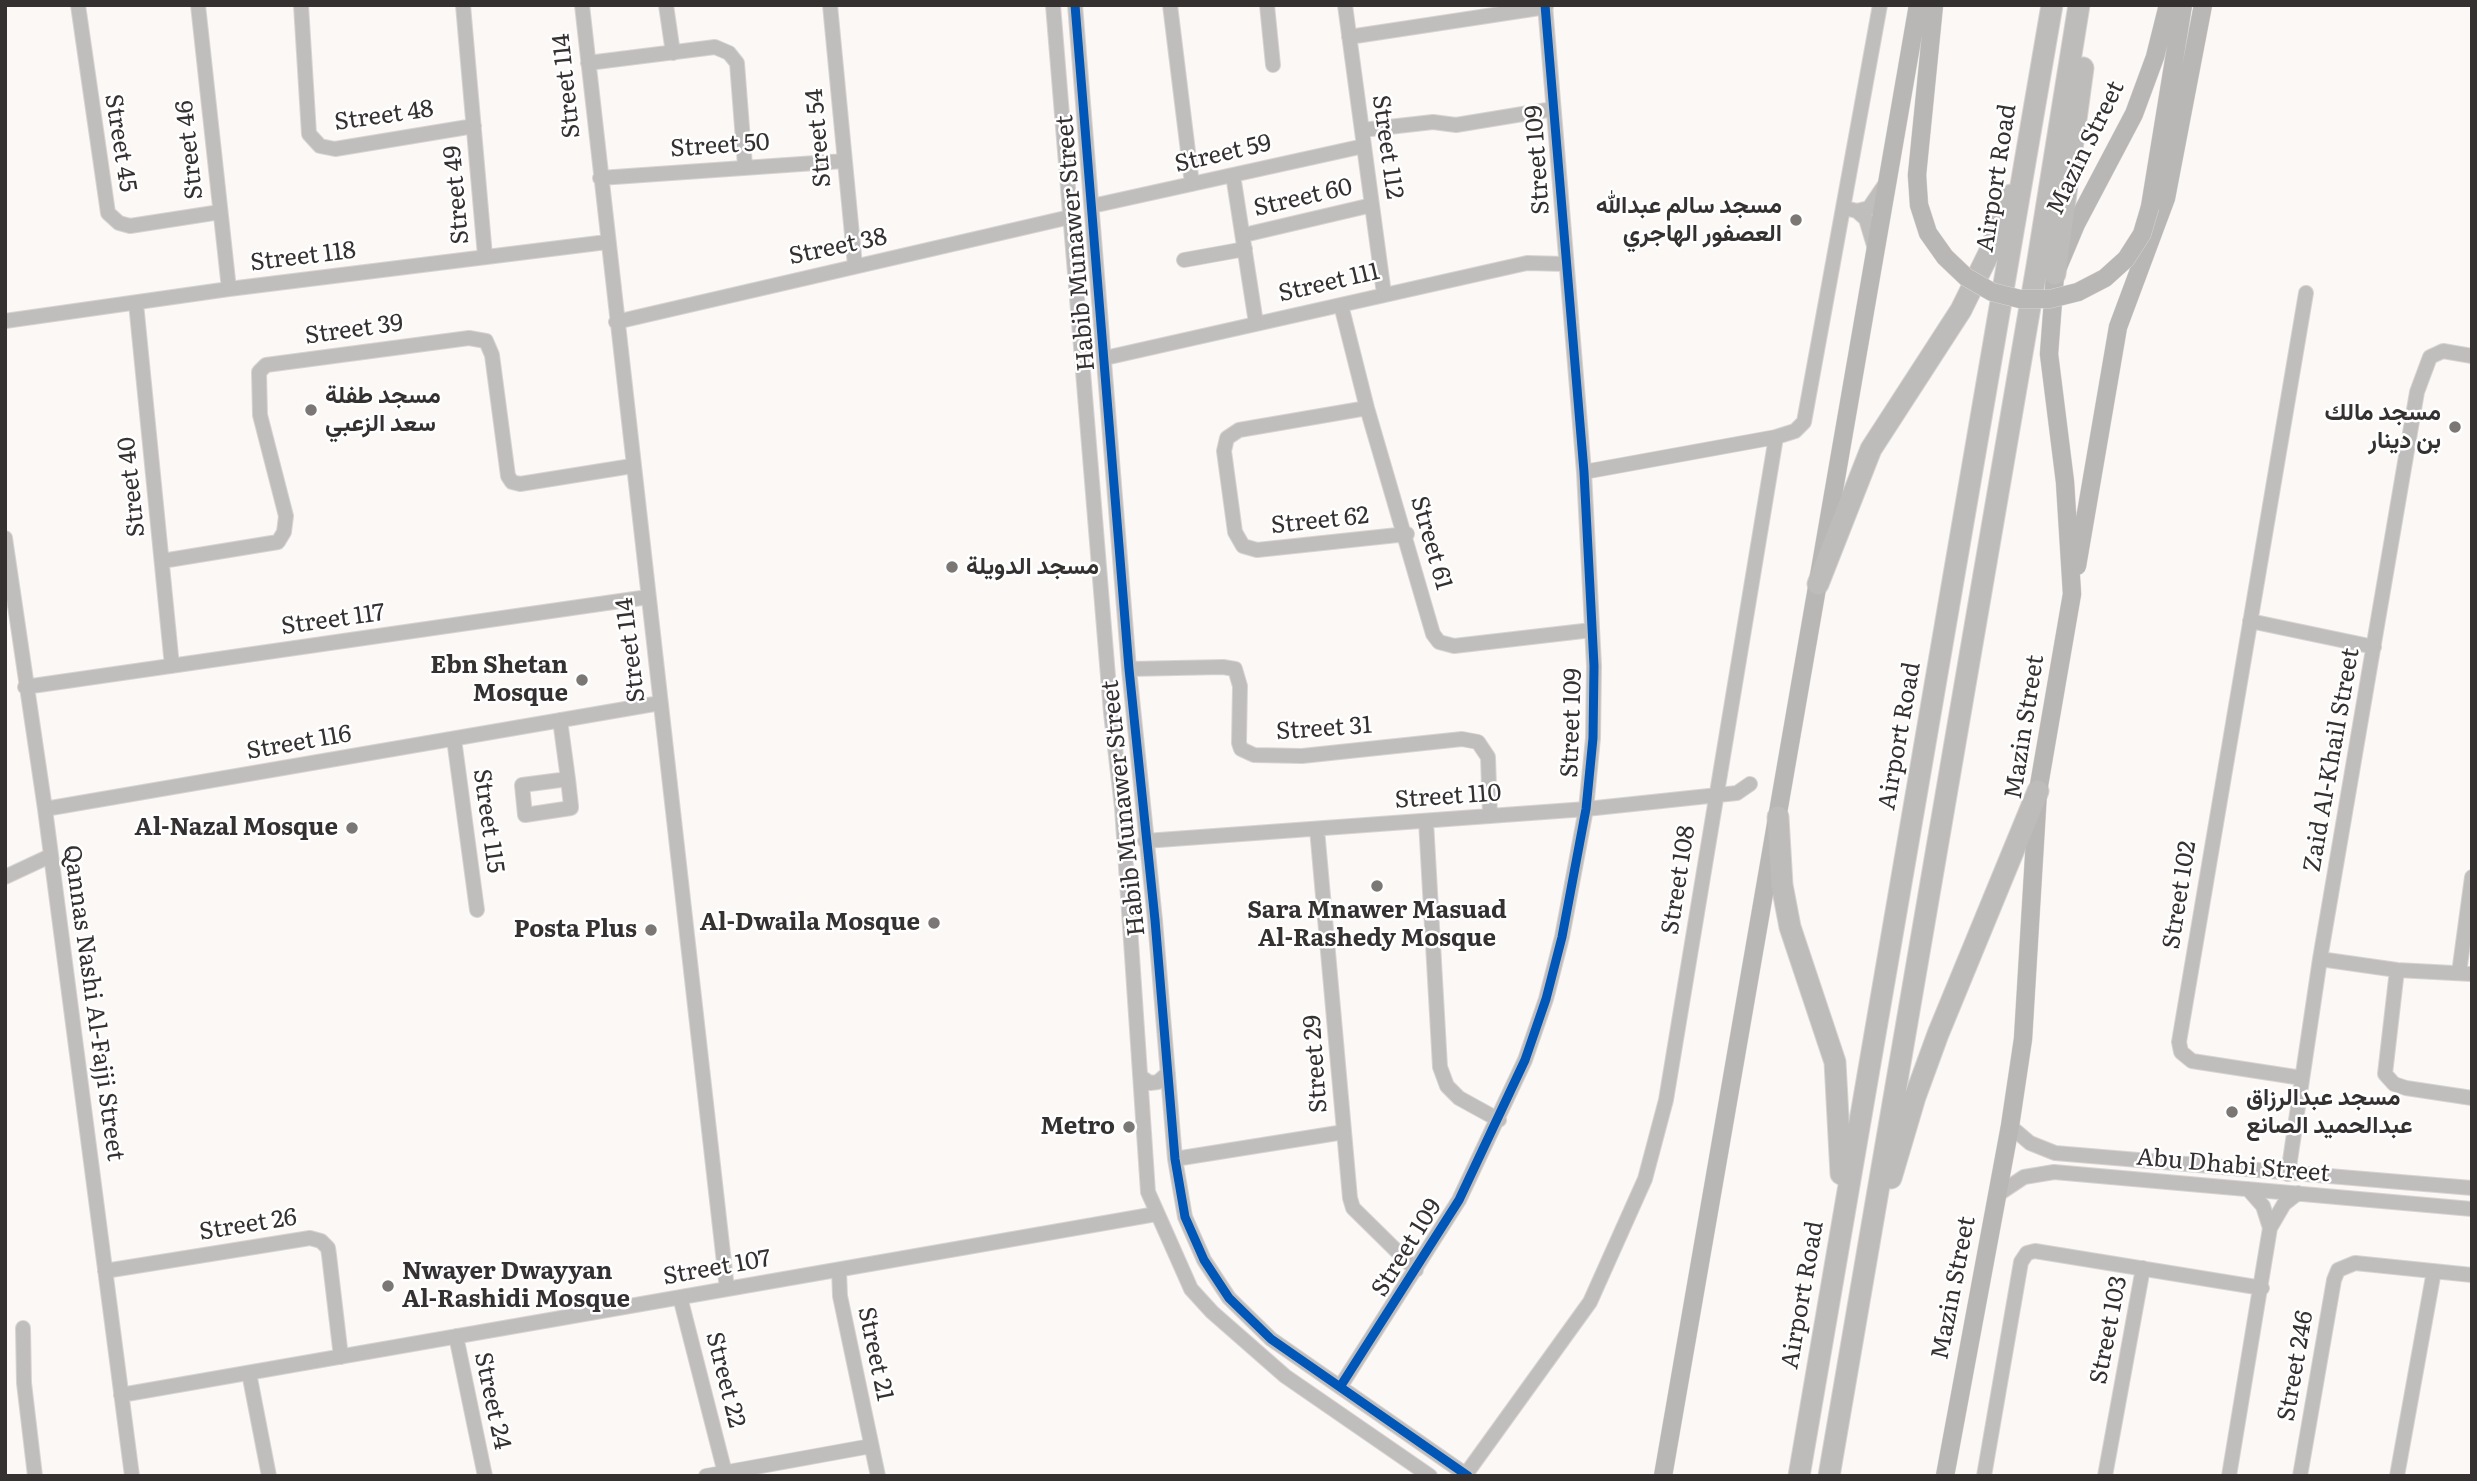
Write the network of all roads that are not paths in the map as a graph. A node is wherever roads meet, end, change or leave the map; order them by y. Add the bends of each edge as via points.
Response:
1 (78, 5) edge
2 (198, 5) edge
3 (301, 5) edge
4 (463, 5) edge
5 (582, 5) edge
6 (666, 5) edge
7 (830, 5) edge
8 (1052, 5) edge
9 (1075, 5) edge
10 (1170, 5) edge
11 (1267, 5) edge
12 (1345, 5) edge
13 (1880, 5) edge
14 (1918, 5) edge
15 (1934, 5) edge
16 (2052, 5) edge
17 (2079, 5) edge
18 (2091, 5) edge
19 (2168, 5) edge
20 (2185, 5) edge
21 (2203, 5) edge
22 (1546, 6) edge
23 (1349, 37) junction
24 (673, 52) junction
25 (588, 63) junction
26 (1273, 65) dead end
27 (1059, 86) junction
28 (1082, 88) junction
29 (1553, 109) junction
30 (474, 126) junction
31 (1362, 130) junction
32 (1364, 146) junction
33 (2028, 150) junction
34 (844, 161) junction
35 (745, 166) junction
36 (1233, 175) junction
37 (600, 178) junction
38 (1888, 180) junction
39 (1192, 184) junction
40 (1372, 205) junction
41 (1091, 206) junction
42 (1851, 210) junction
43 (220, 212) junction
44 (1070, 217) junction
45 (607, 242) junction
46 (1245, 242) junction
47 (1875, 250) junction
48 (485, 256) junction
49 (1184, 260) dead end
50 (1566, 264) junction
51 (855, 266) junction
52 (2055, 274) junction
53 (229, 289) junction
54 (2306, 293) dead end
55 (1384, 294) junction
56 (136, 303) junction
57 (1340, 305) junction
58 (5, 321) edge
59 (616, 322) junction
60 (1256, 323) junction
61 (2472, 356) edge
62 (1105, 358) junction
63 (1367, 408) junction
64 (1776, 437) junction
65 (632, 466) junction
66 (1584, 472) junction
67 (1116, 505) junction
68 (1095, 515) junction
69 (1407, 534) junction
70 (5, 538) edge
71 (162, 561) junction
72 (1818, 584) junction
73 (2072, 594) junction
74 (648, 597) junction
75 (2250, 621) junction
76 (1592, 630) junction
77 (2374, 647) junction
78 (172, 666) junction
79 (1129, 669) junction
80 (25, 687) junction
81 (660, 703) junction
82 (560, 720) junction
83 (454, 739) junction
84 (568, 779) dead end
85 (1119, 783) junction
86 (1140, 784) junction
87 (1750, 784) dead end
88 (2038, 791) junction
89 (1716, 795) junction
90 (45, 809) junction
91 (1586, 809) junction
92 (1490, 817) junction
93 (1778, 817) junction
94 (1426, 821) junction
95 (1317, 829) junction
96 (1145, 841) junction
97 (50, 856) junction
98 (5, 877) edge
99 (2472, 877) edge
100 (477, 910) dead end
101 (2320, 959) junction
102 (2397, 970) junction
103 (2465, 974) edge
104 (1168, 1073) junction
105 (1141, 1077) junction
106 (2302, 1078) junction
107 (2472, 1098) edge
108 (1171, 1105) junction
109 (1143, 1108) junction
110 (1499, 1120) junction
111 (2010, 1126) junction
112 (1344, 1132) junction
113 (1175, 1159) junction
114 (2171, 1164) junction
115 (2288, 1174) junction
116 (2172, 1185) junction
117 (2472, 1188) edge
118 (2248, 1189) junction
119 (2298, 1193) junction
120 (1997, 1195) junction
121 (2472, 1209) edge
122 (1156, 1214) junction
123 (2270, 1228) junction
124 (1840, 1238) junction
125 (2143, 1268) junction
126 (839, 1270) junction
127 (1416, 1270) junction
128 (105, 1271) junction
129 (2434, 1271) junction
130 (2472, 1275) edge
131 (1862, 1278) junction
132 (2262, 1288) junction
133 (727, 1289) junction
134 (680, 1297) junction
135 (23, 1328) dead end
136 (456, 1336) junction
137 (341, 1357) junction
138 (249, 1373) junction
139 (1340, 1387) junction
140 (121, 1395) junction
141 (1393, 1423) junction
142 (1413, 1437) junction
143 (1378, 1440) junction
144 (871, 1446) junction
145 (1803, 1451) junction
146 (1401, 1455) junction
147 (725, 1473) junction
148 (1467, 1475) edge
149 (35, 1476) edge
150 (132, 1476) edge
151 (270, 1476) edge
152 (485, 1476) edge
153 (706, 1476) edge
154 (878, 1476) edge
155 (1430, 1476) edge
156 (1663, 1476) edge
157 (1792, 1476) edge
158 (1799, 1476) edge
159 (1829, 1476) edge
160 (1945, 1476) edge
161 (1984, 1476) edge
162 (2105, 1476) edge
163 (2229, 1476) edge
164 (2300, 1476) edge
165 (2397, 1476) edge

1 - 43 street, Street 45 via 108,213 130,226
2 - 43 street, Street 46
3 - 30 street, Street 48 via 309,134 320,146 335,149
4 - 30 street, Street 49
5 - 25 street, Street 114
6 - 24 street
7 - 34 street, Street 54
8 - 27 street, Habib Munawer Street
9 - 28 street, Habib Munawer Street
10 - 39 street
11 - 26 street
12 - 23 street, Street 112
13 - 42 street
14 - 38 main road
15 - 20 main road, bridge via 1917,176 1919,205 1928,233 1966,277 1992,292 2050,299 2105,278 2143,234
16 - 33 highway, Airport Road
17 - 131 highway
18 - 52 highway
19 - 52 main road, Mazin Street via 2134,114
21 - 73 main road via 2166,198 2118,327
22 - 23 street
22 - 29 street, Street 109
23 - 31 street, Street 112
24 - 25 street
24 - 35 street via 715,47 737,63
25 - 37 street, Street 114
27 - 28 street via 1074,101
27 - 44 street, Habib Munawer Street
28 - 41 street, Habib Munawer Street
29 - 31 street via 1456,125 1433,122
29 - 50 street, Street 109
30 - 48 street, Street 49
31 - 32 street, Street 112
32 - 36 street, Street 59
32 - 40 street, Street 112
33 - 72 highway via 1990,251 1961,310 1871,449
33 - 124 highway, Airport Road
34 - 35 street, Street 50
34 - 51 street, Street 54
35 - 37 street, Street 50
36 - 39 street, Street 59
36 - 46 street, Street 60
37 - 45 street, Street 114
38 - 42 street via 1873,204
38 - 47 main road
39 - 41 street, Street 59
40 - 46 street, Street 60
40 - 55 street, Street 112
41 - 62 street, Habib Munawer Street
42 - 47 street via 1866,219
42 - 64 street via 1806,416 1800,427
43 - 53 street, Street 46
44 - 51 street, Street 38
44 - 68 street, Habib Munawer Street
45 - 48 street, Street 118
45 - 59 street, Street 114
46 - 49 street, Street 60
46 - 60 street, Street 60
47 - 72 main road
48 - 53 street, Street 118
50 - 55 street, Street 111 via 1527,263
50 - 66 street, Street 109
51 - 59 street, Street 38
52 - 73 main road, Mazin Street via 2049,354 2065,482
53 - 56 street, Street 118
54 - 75 street, Street 102
55 - 57 street, Street 111
56 - 58 street, Street 118
56 - 71 street, Street 40
57 - 60 street, Street 111
57 - 63 street, Street 61
59 - 65 street, Street 114
60 - 62 street, Street 111
61 - 77 street, Zaid Al-Khail Street via 2443,351 2430,357 2417,392
62 - 67 street, Habib Munawer Street
63 - 69 street, Street 61
63 - 69 street, Street 62 via 1239,430 1227,438 1224,451 1235,532 1243,546 1257,550
64 - 66 street
64 - 89 street, Street 108
65 - 71 street, Street 39 via 512,482 486,341 469,338 266,365 259,372 260,415 286,516 284,532 278,542
65 - 74 street, Street 114
66 - 76 street, Street 109
67 - 68 street via 1107,518
67 - 79 street, Habib Munawer Street
68 - 85 street, Habib Munawer Street
69 - 76 street, Street 61 via 1439,642 1454,646
70 - 80 street, Qannas Nashi Al-Fajji Street
71 - 78 street, Street 40
72 - 93 main road
73 - 88 main road, Mazin Street
74 - 78 street, Street 117
74 - 81 street, Street 114
75 - 77 street
75 - 106 street, Street 102 via 2180,1047 2192,1062
76 - 91 street, Street 109 via 1594,702
77 - 101 street, Zaid Al-Khail Street
78 - 80 street, Street 117
79 - 86 street, Habib Munawer Street
79 - 92 street, Street 31 via 1235,669 1240,687 1241,749 1254,755 1302,756 1462,739 1478,742 1488,757
80 - 90 street, Qannas Nashi Al-Fajji Street
81 - 82 street, Street 116
81 - 133 street, Street 114
82 - 83 street, Street 116
82 - 84 street
83 - 90 street, Street 116
83 - 100 street, Street 115
85 - 86 street via 1130,776
85 - 105 street, Habib Munawer Street
86 - 96 street, Habib Munawer Street
87 - 89 street, Street 110 via 1737,793
88 - 111 main road, Mazin Street via 2023,1039
88 - 131 highway via 1920,1084
89 - 91 street, Street 110
89 - 148 street, Street 108 via 1666,1100 1635,1205 1590,1302
90 - 97 street, Qannas Nashi Al-Fajji Street
91 - 92 street, Street 110
91 - 110 street, Street 109 via 1576,874 1546,999
92 - 94 street, Street 110
93 - 124 highway via 1790,927 1835,1062 1841,1142
93 - 156 main road
94 - 95 street, Street 110
94 - 110 street via 1440,1067 1447,1086 1459,1098
95 - 96 street, Street 110
95 - 112 street, Street 29
96 - 104 street, Habib Munawer Street
97 - 98 street
97 - 128 street, Qannas Nashi Al-Fajji Street
99 - 103 street
101 - 102 street
101 - 106 street, Zaid Al-Khail Street
102 - 103 street
102 - 107 street via 2385,1074 2406,1088
104 - 105 street via 1158,1082
104 - 108 street, Habib Munawer Street
105 - 109 street, Habib Munawer Street
106 - 115 street, Zaid Al-Khail Street
108 - 109 street via 1157,1099
108 - 113 street, Habib Munawer Street
109 - 122 street, Habib Munawer Street via 1148,1192
110 - 127 street, Street 109
111 - 114 street, Abu Dhabi Street via 2030,1143 2055,1153
111 - 120 main road, Mazin Street
112 - 113 street
112 - 127 street, Street 29 via 1353,1208
113 - 139 street, Habib Munawer Street via 1185,1217 1229,1298 1271,1339
114 - 115 street, Abu Dhabi Street
114 - 116 street via 2166,1177
115 - 117 street, Abu Dhabi Street
116 - 118 street, Abu Dhabi Street
116 - 120 street, Abu Dhabi Street via 2054,1172 2024,1177
118 - 119 street, Abu Dhabi Street
118 - 123 street via 2263,1206
119 - 121 street, Abu Dhabi Street
119 - 123 street via 2284,1204
120 - 160 main road, Mazin Street
122 - 126 street, Street 107
122 - 143 street, Habib Munawer Street via 1191,1289 1212,1312 1285,1376
123 - 132 street
124 - 145 highway, Airport Road
125 - 132 street, Street 103
125 - 161 street via 2035,1251 2024,1255
125 - 162 street, Street 103
126 - 133 street, Street 107
126 - 144 street, Street 21 via 840,1296
127 - 139 street, Street 109
128 - 137 street, Street 26 via 310,1238 321,1241 330,1255
128 - 140 street, Qannas Nashi Al-Fajji Street
129 - 130 street
129 - 164 street, Street 246 via 2355,1263 2342,1267 2334,1280
129 - 165 street
131 - 159 highway
132 - 163 street
133 - 134 street, Street 107
134 - 136 street, Street 107
134 - 147 street, Street 22
135 - 149 street
136 - 137 street, Street 107
136 - 152 street, Street 24
137 - 138 street, Street 107
138 - 140 street, Street 107
138 - 151 street
139 - 141 street, Habib Munawer Street
140 - 150 street, Qannas Nashi Al-Fajji Street
141 - 142 street, Habib Munawer Street
141 - 143 street via 1391,1436
142 - 146 street via 1402,1443
142 - 148 street, Habib Munawer Street
143 - 146 street, Habib Munawer Street
144 - 147 street
144 - 154 street, Street 21
145 - 157 highway
145 - 158 highway, Airport Road
146 - 155 street, Habib Munawer Street
147 - 153 street

